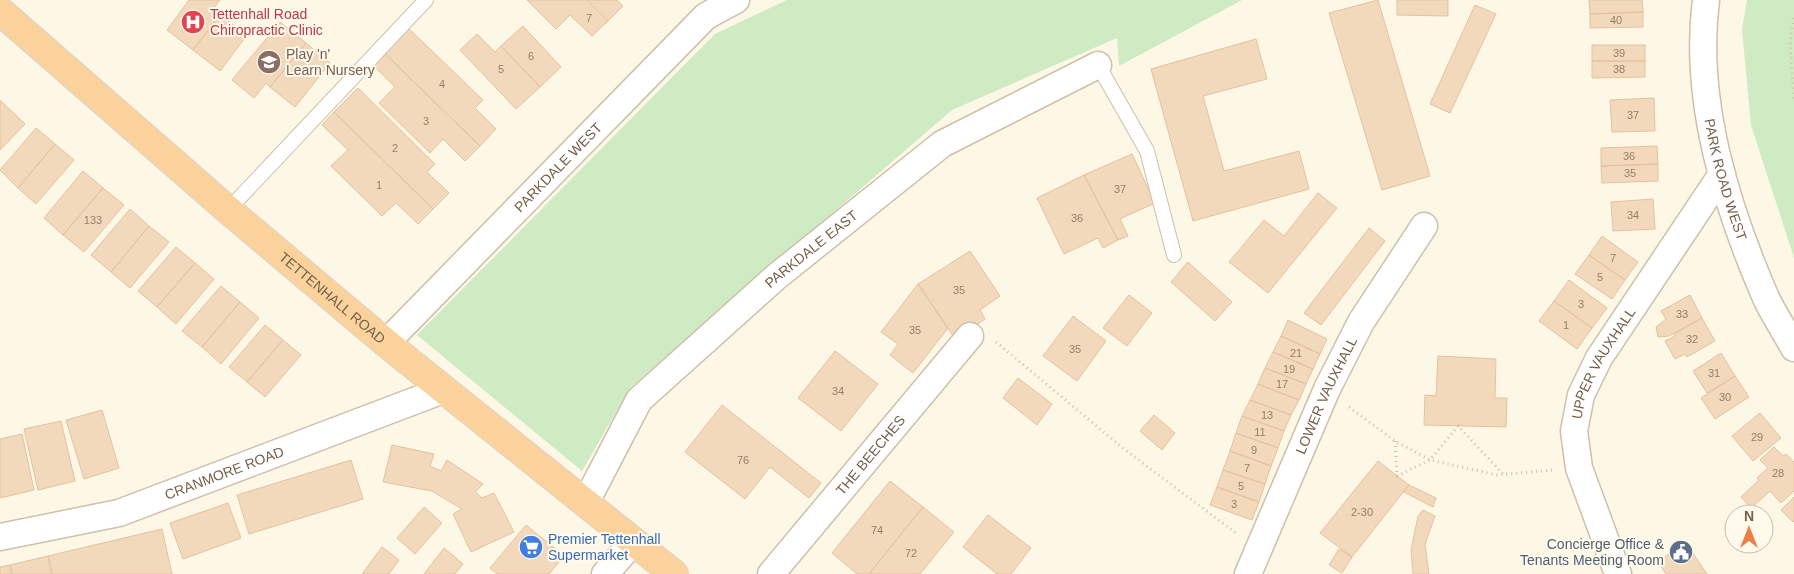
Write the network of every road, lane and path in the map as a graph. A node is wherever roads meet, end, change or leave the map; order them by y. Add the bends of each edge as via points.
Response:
1 (426, 0) edge
2 (736, 0) edge
3 (1706, 0) edge
4 (0, 11) edge
5 (1794, 18) edge
6 (1098, 65) joint
7 (1794, 100) edge
8 (1722, 174) junction
9 (228, 210) junction
10 (1424, 226) dead end
11 (1174, 255) dead end
12 (970, 336) joint
13 (386, 343) junction
14 (1794, 348) edge
15 (1327, 389) junction
16 (443, 390) junction
17 (1394, 442) junction
18 (1430, 460) junction
19 (1579, 468) junction
20 (1504, 475) junction
21 (586, 502) junction
22 (0, 537) edge
23 (634, 542) junction
24 (1258, 549) junction
25 (605, 574) edge
26 (674, 574) edge
27 (771, 574) edge
28 (1248, 574) edge
29 (1618, 574) edge

1 - 9 lane
2 - 13 street, PARKDALE WEST via 706,16
3 - 8 street, PARK ROAD WEST via 1702,35 1708,109
4 - 9 highway, TETTENHALL ROAD
5 - 7 path via 1790,41
6 - 11 lane via 1147,151
6 - 21 street, PARKDALE EAST via 942,144 776,278 639,400
8 - 14 street, PARK ROAD WEST via 1767,299
8 - 19 street, UPPER VAUXHALL via 1599,358 1581,395 1574,431
9 - 13 highway, TETTENHALL ROAD
10 - 15 street, LOWER VAUXHALL via 1361,322
12 - 24 path via 999,342 1124,449
12 - 27 street, THE BEECHES
13 - 16 highway, TETTENHALL ROAD
15 - 17 path
15 - 24 street, LOWER VAUXHALL
16 - 21 highway, TETTENHALL ROAD
16 - 22 street, CRANMORE ROAD via 119,514
17 - 18 path
17 - 18 path via 1397,476
18 - 20 path
18 - 20 path via 1458,426
19 - 20 path
19 - 29 street, UPPER VAUXHALL
21 - 23 highway, TETTENHALL ROAD
23 - 25 street
23 - 26 highway, TETTENHALL ROAD
24 - 28 street, LOWER VAUXHALL

